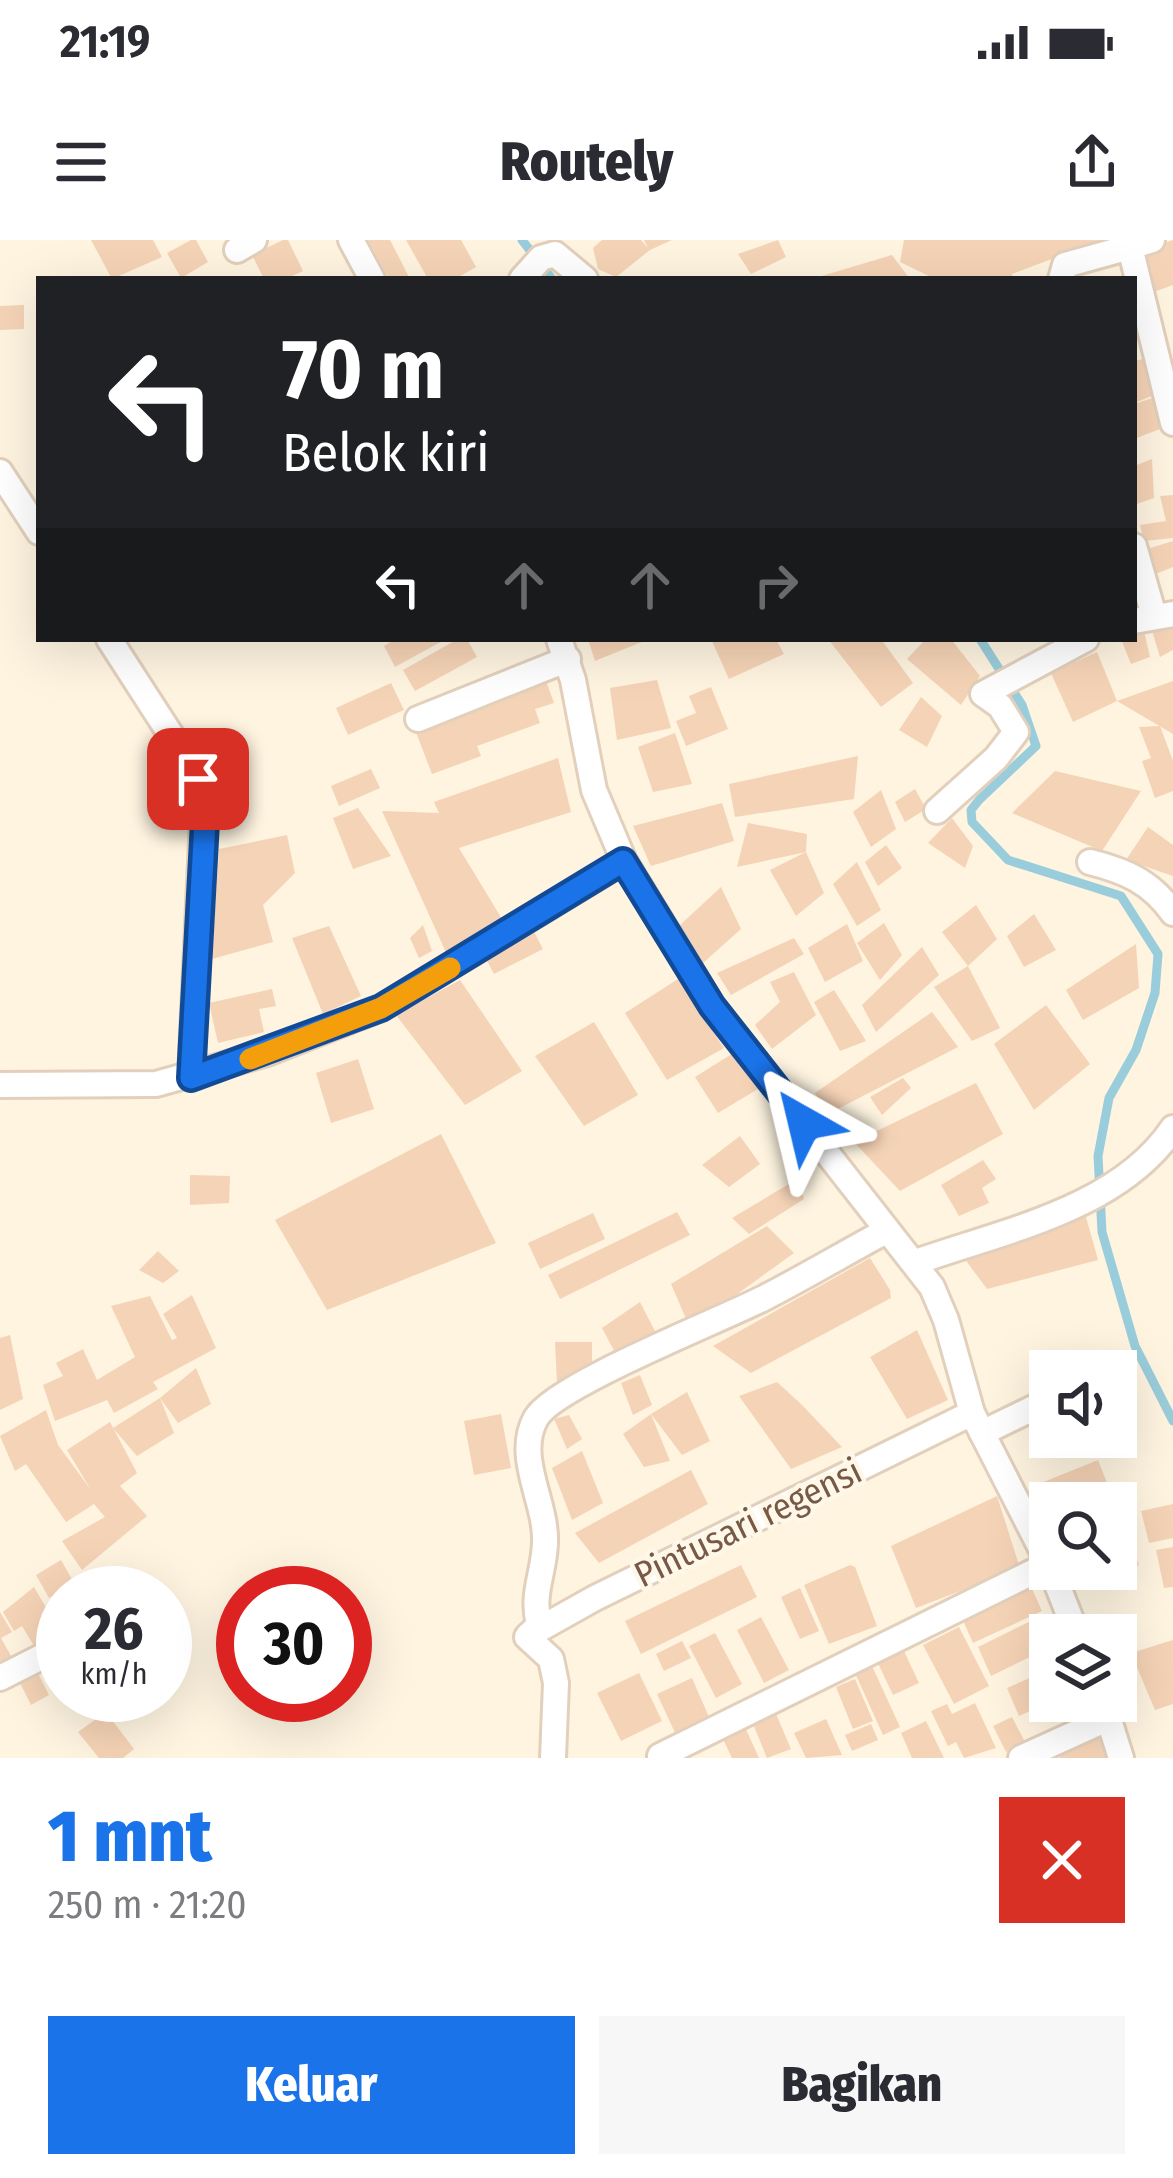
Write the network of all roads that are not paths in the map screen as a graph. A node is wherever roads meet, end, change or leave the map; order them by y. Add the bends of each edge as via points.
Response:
1 (351, 240) edge
2 (1141, 243) edge
3 (530, 271) edge
4 (370, 276) edge
5 (581, 276) edge
6 (1061, 276) edge
7 (1173, 423) edge
8 (0, 472) edge
9 (36, 527) edge
10 (1137, 557) edge
11 (1154, 617) edge
12 (111, 642) edge
13 (1082, 642) edge
14 (563, 649) edge
15 (418, 719) dead end
16 (937, 811) dead end
17 (623, 861) junction
18 (1090, 862) dead end
19 (1173, 914) edge
20 (191, 1078) junction
21 (0, 1085) edge
22 (1173, 1128) edge
23 (886, 1231) junction
24 (916, 1262) junction
25 (1029, 1407) edge
26 (977, 1423) junction
27 (1029, 1525) edge
28 (1029, 1576) edge
29 (526, 1637) junction
30 (36, 1660) edge
31 (0, 1678) edge
32 (1083, 1722) edge
33 (1110, 1722) edge
34 (660, 1756) edge
35 (553, 1758) edge
36 (1021, 1758) edge
37 (1121, 1758) edge

1 - 4 street
2 - 6 street via 1065,265
2 - 7 street
3 - 5 street via 555,254
8 - 9 street
10 - 11 street
12 - 20 street via 204,797
13 - 16 street via 983,694 1016,732
14 - 15 street
14 - 17 street via 595,790
17 - 20 street via 381,1008
17 - 23 street via 712,1006
18 - 19 street via 1159,892
20 - 21 street
22 - 24 street via 1125,1180
23 - 24 street
23 - 29 street via 544,1406 527,1438 545,1547 534,1602 539,1624
24 - 26 street via 946,1320
25 - 26 street, Pintusari regensi
26 - 27 street
26 - 29 street, Pintusari regensi
28 - 34 street
29 - 35 street via 551,1659
30 - 31 street
32 - 36 street
33 - 37 street

